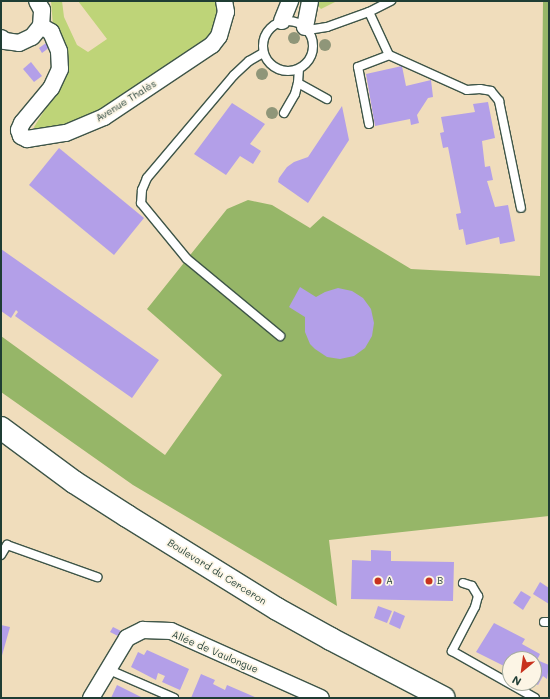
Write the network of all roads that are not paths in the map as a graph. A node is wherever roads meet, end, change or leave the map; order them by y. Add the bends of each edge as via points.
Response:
1 (37, 1) edge
2 (224, 1) edge
3 (290, 1) edge
4 (310, 1) edge
5 (390, 1) edge
6 (369, 12) junction
7 (282, 21) junction
8 (41, 26) junction
9 (307, 29) junction
10 (1, 38) edge
11 (263, 52) junction
12 (389, 55) junction
13 (299, 70) junction
14 (298, 83) junction
15 (327, 99) dead end
16 (284, 113) dead end
17 (369, 124) dead end
18 (521, 208) dead end
19 (280, 336) dead end
20 (1, 428) edge
21 (1, 555) edge
22 (97, 576) dead end
23 (463, 583) dead end
24 (108, 669) junction
25 (91, 698) edge
26 (174, 698) edge
27 (321, 698) edge
28 (444, 698) edge
29 (535, 698) edge

1 - 8 street via 42,10
2 - 8 street, Avenue Thalès via 226,12 220,36 212,45 104,117 66,133 27,139 21,136 19,130 22,123 51,88 60,69 59,51 51,32
3 - 7 street
4 - 9 street
5 - 6 lane
6 - 9 lane via 327,28
6 - 12 lane
7 - 9 lane via 294,21
7 - 11 lane via 273,25 264,38
8 - 10 street via 32,37 19,43
9 - 13 lane via 314,44 310,59
11 - 13 lane via 271,66 284,72
11 - 19 lane via 248,61 234,75 147,178 142,190 141,203 187,259
12 - 17 lane via 358,67
12 - 18 lane via 467,90 491,91 499,101
13 - 14 lane
14 - 15 lane
14 - 16 lane
20 - 28 main road, Boulevard du Cerceron via 107,503 277,608
21 - 22 lane via 7,545
23 - 29 lane via 472,586 478,596 452,651
24 - 25 street, Allée de Vaulongue
24 - 26 lane
24 - 27 street, Allée de Vaulongue via 127,638 144,630 171,631

